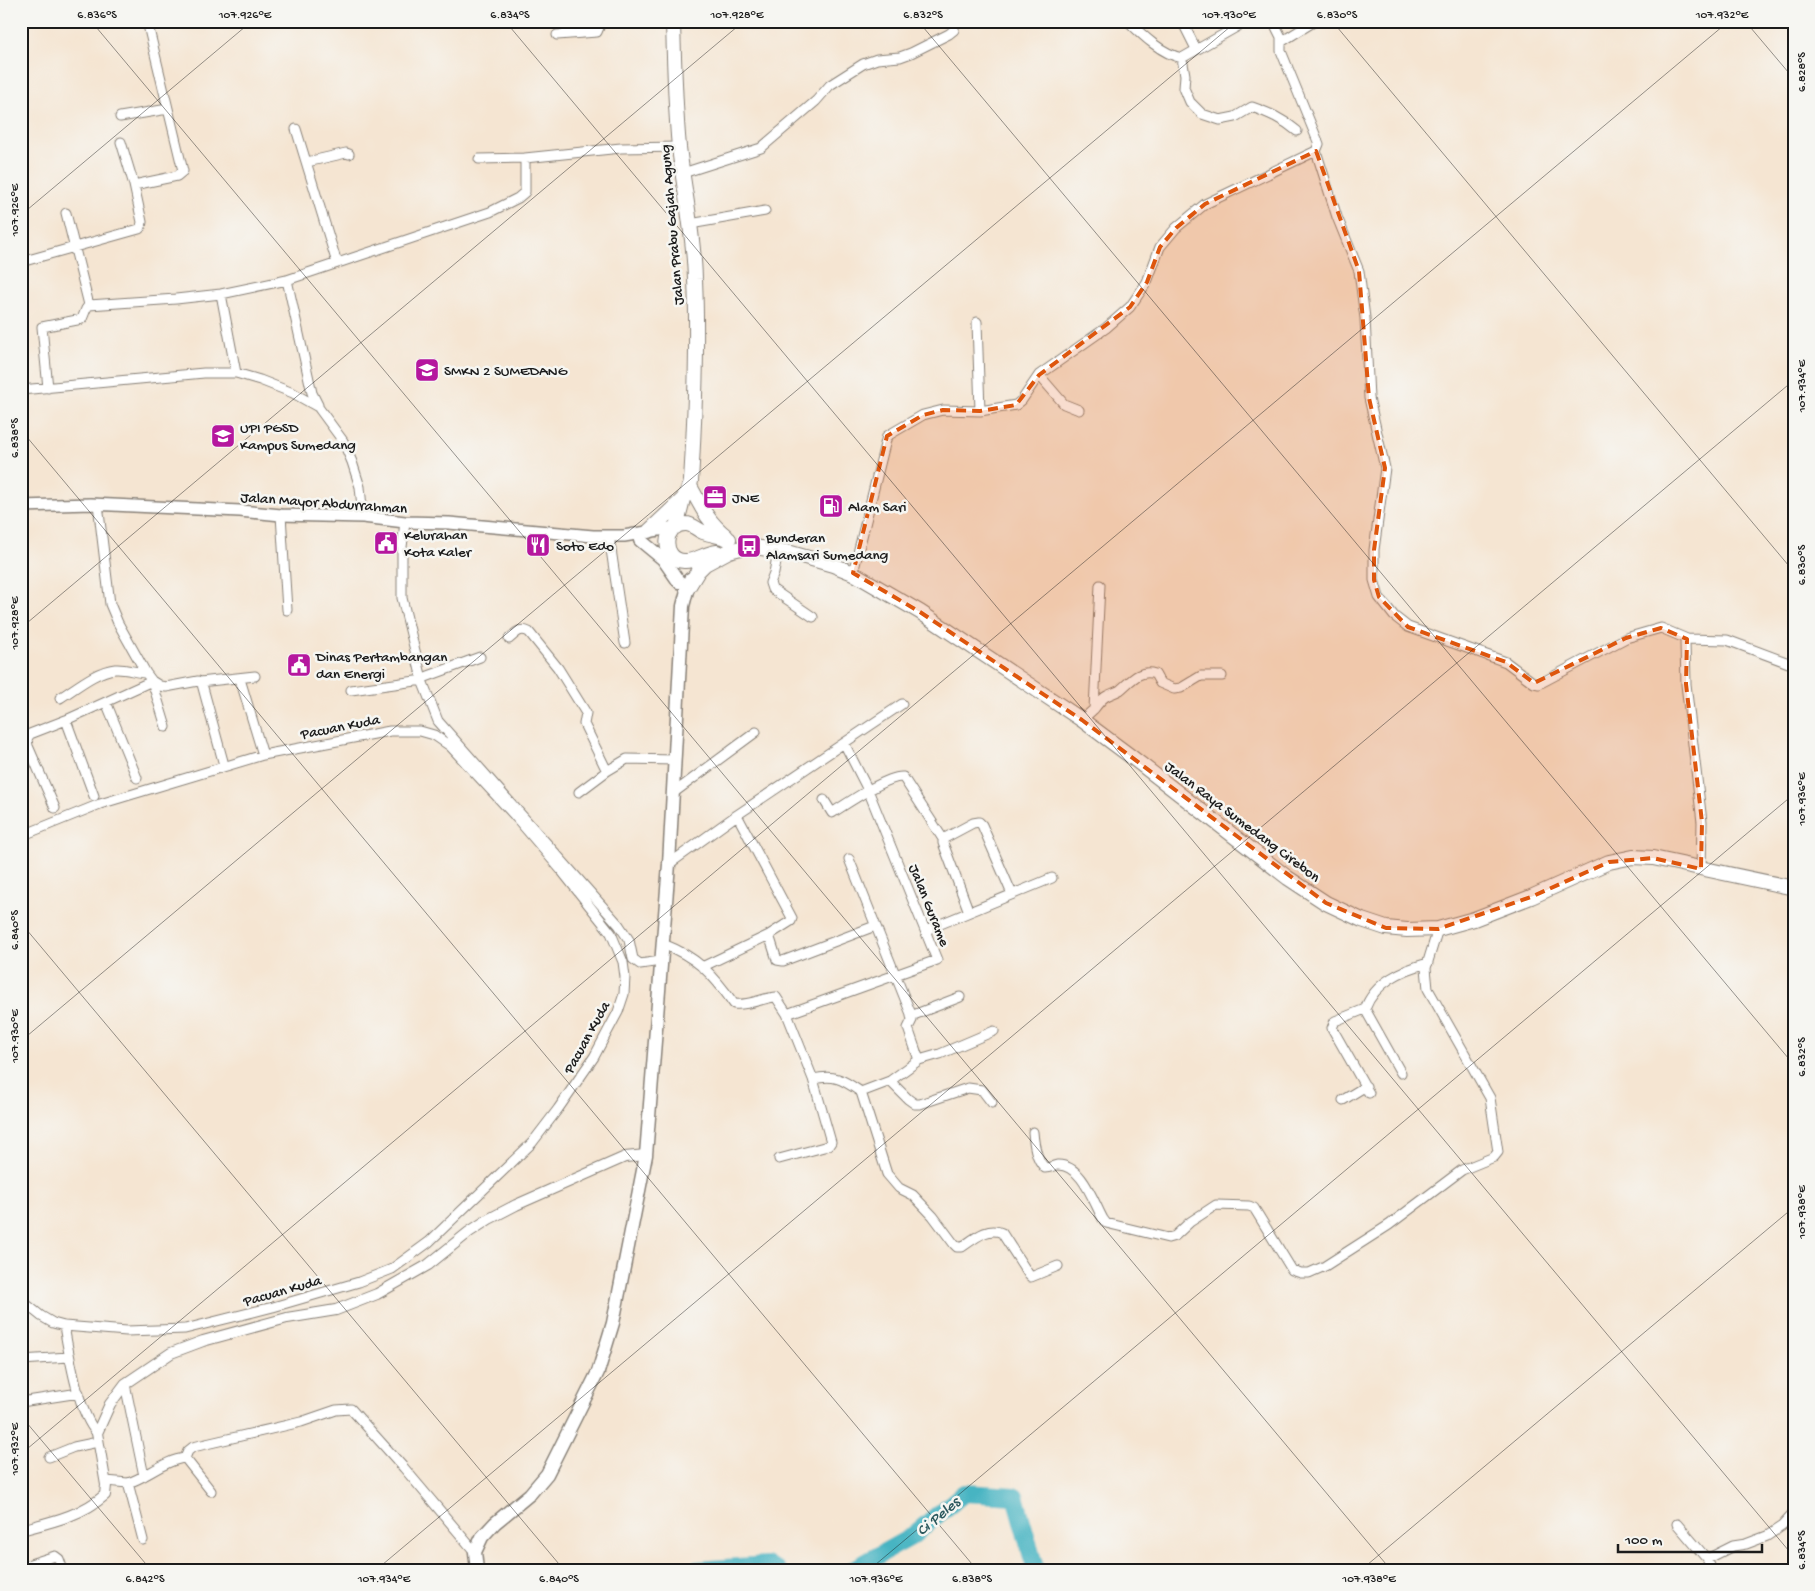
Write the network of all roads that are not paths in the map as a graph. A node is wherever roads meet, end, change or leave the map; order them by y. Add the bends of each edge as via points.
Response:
1 (147, 21) edge
2 (600, 21) edge
3 (673, 21) edge
4 (957, 21) edge
5 (1128, 21) edge
6 (1182, 21) edge
7 (1247, 21) edge
8 (1273, 21) edge
9 (1315, 21) edge
10 (557, 35) dead end
11 (1281, 42) junction
12 (1196, 50) junction
13 (1182, 58) junction
14 (168, 109) junction
15 (120, 117) dead end
16 (296, 129) dead end
17 (1297, 131) dead end
18 (121, 142) dead end
19 (679, 147) junction
20 (1316, 152) junction
21 (349, 154) dead end
22 (525, 158) junction
23 (479, 159) dead end
24 (307, 162) junction
25 (683, 172) junction
26 (134, 185) junction
27 (765, 211) dead end
28 (66, 213) dead end
29 (690, 224) junction
30 (75, 248) junction
31 (21, 262) edge
32 (337, 263) junction
33 (287, 280) junction
34 (221, 294) junction
35 (90, 305) junction
36 (977, 322) dead end
37 (236, 373) junction
38 (1039, 375) junction
39 (48, 388) junction
40 (21, 390) edge
41 (318, 407) junction
42 (1079, 410) dead end
43 (980, 412) junction
44 (690, 486) junction
45 (683, 499) junction
46 (698, 500) junction
47 (98, 504) junction
48 (21, 506) edge
49 (281, 515) junction
50 (363, 517) junction
51 (405, 522) junction
52 (676, 527) junction
53 (700, 532) junction
54 (609, 536) junction
55 (644, 536) junction
56 (729, 545) junction
57 (778, 551) junction
58 (670, 554) junction
59 (699, 557) junction
60 (853, 572) junction
61 (1100, 585) dead end
62 (683, 586) junction
63 (287, 610) dead end
64 (813, 617) dead end
65 (510, 639) dead end
66 (1687, 639) junction
67 (625, 643) dead end
68 (480, 657) dead end
69 (1794, 665) edge
70 (146, 673) junction
71 (256, 676) dead end
72 (1222, 676) dead end
73 (240, 679) junction
74 (423, 679) junction
75 (152, 681) junction
76 (200, 682) junction
77 (351, 690) dead end
78 (60, 698) dead end
79 (106, 702) junction
80 (902, 704) dead end
81 (1094, 709) junction
82 (66, 720) junction
83 (1082, 720) junction
84 (166, 727) dead end
85 (756, 732) dead end
86 (24, 739) edge
87 (844, 742) junction
88 (262, 755) junction
89 (674, 760) junction
90 (224, 765) junction
91 (607, 771) junction
92 (138, 778) dead end
93 (868, 790) junction
94 (580, 792) dead end
95 (672, 794) junction
96 (94, 796) dead end
97 (824, 800) dead end
98 (55, 808) dead end
99 (737, 815) junction
100 (21, 836) edge
101 (943, 839) junction
102 (849, 859) dead end
103 (669, 864) junction
104 (1701, 869) junction
105 (1052, 878) dead end
106 (1794, 888) edge
107 (1012, 894) junction
108 (970, 912) junction
109 (875, 926) junction
110 (1438, 929) junction
111 (926, 930) junction
112 (768, 935) junction
113 (662, 944) junction
114 (661, 961) junction
115 (1428, 963) junction
116 (702, 967) junction
117 (895, 974) junction
118 (960, 998) dead end
119 (1365, 1009) junction
120 (787, 1014) junction
121 (912, 1016) junction
122 (994, 1031) dead end
123 (920, 1060) junction
124 (1402, 1073) dead end
125 (813, 1079) junction
126 (890, 1081) junction
127 (862, 1092) junction
128 (1343, 1100) dead end
129 (992, 1103) dead end
130 (1033, 1132) dead end
131 (646, 1155) junction
132 (779, 1159) dead end
133 (1058, 1266) dead end
134 (21, 1300) edge
135 (64, 1326) junction
136 (70, 1357) junction
137 (21, 1360) edge
138 (126, 1384) junction
139 (79, 1393) junction
140 (21, 1402) edge
141 (98, 1438) junction
142 (49, 1457) dead end
143 (185, 1458) junction
144 (144, 1476) junction
145 (106, 1481) junction
146 (128, 1483) junction
147 (211, 1490) dead end
148 (1794, 1513) edge
149 (1677, 1524) dead end
150 (21, 1530) edge
151 (143, 1540) dead end
152 (475, 1552) junction
153 (1707, 1559) junction
154 (21, 1569) edge
155 (62, 1570) edge
156 (477, 1570) edge
157 (1712, 1570) edge

1 - 14 street
2 - 10 street via 597,32
3 - 19 highway, Jalan Prabu Gajah Agung
4 - 25 street via 949,34 900,57 863,64 830,85 762,148
5 - 13 street via 1161,48
6 - 12 street
7 - 12 street
8 - 11 street
9 - 11 street
11 - 20 street via 1319,144
12 - 13 street
13 - 17 street via 1184,88 1190,102 1202,114 1220,120 1235,117 1252,107 1271,113
14 - 15 street
14 - 26 street via 183,171 177,176
16 - 24 street
18 - 26 street
19 - 22 street via 621,148
19 - 25 highway, Jalan Prabu Gajah Agung
20 - 38 street via 1205,204 1176,228 1160,247 1147,282 1130,307
20 - 66 street via 1359,271 1369,398 1385,468 1374,550 1374,580 1379,597 1408,627 1506,662 1539,684 1626,638 1660,628
21 - 24 street via 346,152
22 - 23 street
22 - 32 street via 526,189 518,198 490,212
24 - 32 street
25 - 29 highway, Jalan Prabu Gajah Agung
26 - 30 street via 141,227
27 - 29 street
28 - 30 street
29 - 44 highway, Jalan Prabu Gajah Agung via 695,278 695,415
30 - 31 street
30 - 35 street
32 - 33 street
33 - 34 street
33 - 41 street via 312,393
34 - 35 street
34 - 37 street
35 - 39 street via 82,319 42,327
36 - 43 street
37 - 39 street via 204,373
37 - 41 street via 268,383
38 - 42 street via 1064,404
38 - 43 street via 1016,405
39 - 40 street
41 - 50 street via 343,441 352,462 360,487
43 - 60 street via 943,410 923,415 887,436
44 - 45 highway
44 - 46 highway
45 - 52 highway
45 - 55 highway
46 - 53 highway
46 - 56 highway
47 - 48 main road, Jalan Mayor Abdurrahman
47 - 49 main road, Jalan Mayor Abdurrahman
47 - 70 street via 110,604
49 - 50 main road, Jalan Mayor Abdurrahman
49 - 63 street
50 - 51 main road, Jalan Mayor Abdurrahman
51 - 54 main road, Jalan Mayor Abdurrahman
51 - 74 street via 402,598
52 - 53 highway via 692,525
52 - 55 main road, Jalan Mayor Abdurrahman
52 - 58 highway via 668,536
53 - 56 highway
53 - 59 highway via 704,542
54 - 55 main road, Jalan Mayor Abdurrahman
54 - 67 street
55 - 58 main road
55 - 62 main road
56 - 57 highway, Jalan Raya Sumedang Cirebon
56 - 59 highway
56 - 62 highway
57 - 60 highway, Jalan Raya Sumedang Cirebon
57 - 64 street via 770,583 772,589
58 - 59 highway via 681,561
58 - 62 main road
59 - 62 main road
60 - 83 highway, Jalan Raya Sumedang Cirebon via 920,612
61 - 81 street
62 - 89 main road
65 - 91 street via 523,629 529,632 558,668 586,713 584,724
66 - 69 street via 1727,640
66 - 104 street via 1684,659 1702,822
68 - 74 street
70 - 75 street
70 - 78 street via 114,669 93,677
71 - 73 street
72 - 81 street via 1201,676 1174,689 1160,683 1155,674 1142,673 1104,697
73 - 76 street
73 - 88 street
74 - 77 street
74 - 114 street via 440,724 618,925 628,940 633,959 640,964
75 - 76 street via 166,687
75 - 79 street
75 - 84 street
76 - 90 street
79 - 82 street
79 - 92 street
80 - 87 street
81 - 83 street
82 - 86 street
82 - 96 street
83 - 110 highway, Jalan Raya Sumedang Cirebon via 1288,878 1326,903 1386,928
85 - 95 street
86 - 98 street
87 - 93 street, Jalan Gurame
87 - 99 street
88 - 90 street, Pacuan Kuda
88 - 135 street, Pacuan Kuda via 390,731 420,730 450,746 514,815 611,933 623,962 625,977 618,1012 594,1057 532,1143 429,1242 392,1269 273,1307 185,1329 127,1331
89 - 91 street via 628,759
89 - 95 main road
90 - 100 street, Pacuan Kuda via 100,804
91 - 94 street
93 - 97 street via 832,813
93 - 101 street via 903,777
93 - 111 street, Jalan Gurame
95 - 103 main road
99 - 103 street
99 - 112 street via 792,918 791,922
101 - 107 street via 979,822
101 - 108 street
102 - 109 street
103 - 113 main road
104 - 106 highway, Jalan Raya Sumedang Cirebon
104 - 110 highway, Jalan Raya Sumedang Cirebon via 1653,858 1633,857 1609,862 1531,897
105 - 107 street
107 - 108 street
108 - 111 street
109 - 112 street via 783,962 778,960
109 - 117 street
110 - 115 street
111 - 117 street, Jalan Gurame via 937,960
112 - 116 street
113 - 114 main road
113 - 116 street via 683,952
114 - 131 main road
115 - 119 street via 1410,968 1387,981 1372,994
115 - 130 street via 1428,989 1490,1098 1498,1152 1494,1157 1462,1170 1388,1225 1309,1273 1292,1270 1254,1208 1249,1206 1216,1206 1168,1238 1106,1222 1080,1176 1060,1166 1045,1168 1042,1165 1034,1147
116 - 120 street via 715,977 734,1004 744,1005 776,997
117 - 120 street, Jalan Gurame
117 - 121 street
118 - 121 street
119 - 124 street
119 - 128 street via 1335,1021 1332,1028 1368,1090
120 - 125 street
121 - 123 street via 908,1028
122 - 123 street
123 - 126 street
125 - 127 street via 835,1077
125 - 132 street via 831,1142 824,1147
126 - 127 street
126 - 129 street via 915,1104 968,1088 982,1090
127 - 133 street via 887,1174 899,1188 913,1195 957,1247 996,1230 1002,1232 1029,1275 1035,1276
131 - 138 street via 625,1157 516,1205 482,1223 428,1265 377,1294 336,1310 288,1318 203,1341 171,1354
131 - 152 main road via 613,1323 598,1372 546,1474 530,1494 488,1529
134 - 135 street, Pacuan Kuda via 47,1319
135 - 136 street
136 - 137 street
136 - 139 street
138 - 141 street via 110,1404
138 - 144 street
139 - 140 street
139 - 141 street
141 - 142 street
141 - 145 street
143 - 144 street via 156,1468
143 - 147 street
143 - 152 street via 193,1447 301,1422 336,1410 351,1409
144 - 146 street
145 - 146 street
145 - 150 street via 104,1495 83,1510 70,1517
146 - 151 street
148 - 153 street via 1767,1536 1733,1546
149 - 153 street
152 - 156 main road
153 - 157 street
154 - 155 street via 55,1556

